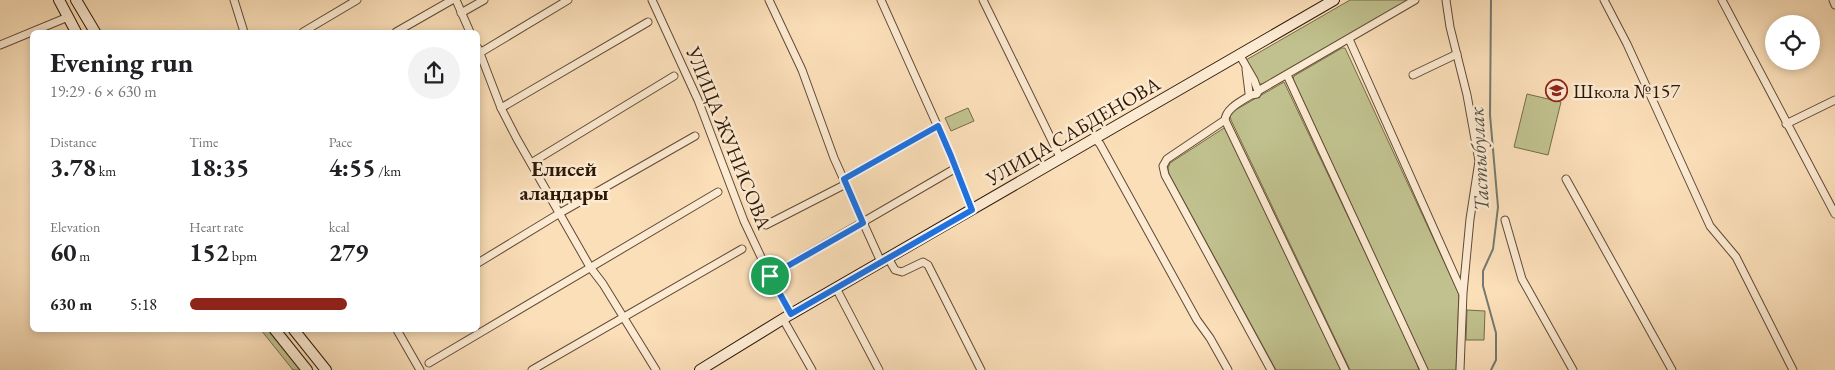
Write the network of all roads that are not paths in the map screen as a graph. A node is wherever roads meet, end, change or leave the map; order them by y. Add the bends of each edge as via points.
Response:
1 (59, 0) edge
2 (76, 0) edge
3 (234, 0) edge
4 (357, 0) edge
5 (452, 0) edge
6 (456, 0) edge
7 (484, 0) edge
8 (568, 0) edge
9 (652, 0) edge
10 (769, 0) edge
11 (881, 0) edge
12 (983, 0) edge
13 (1334, 0) edge
14 (1415, 0) edge
15 (1446, 0) edge
16 (1604, 0) edge
17 (1722, 0) edge
18 (1832, 0) edge
19 (1835, 5) edge
20 (462, 13) junction
21 (68, 17) junction
22 (648, 22) dead end
23 (36, 30) edge
24 (75, 30) edge
25 (94, 30) edge
26 (243, 30) edge
27 (306, 30) edge
28 (400, 30) edge
29 (469, 30) edge
30 (30, 33) edge
31 (1349, 39) junction
32 (0, 45) edge
33 (480, 50) edge
34 (1239, 54) junction
35 (1457, 54) junction
36 (480, 56) edge
37 (1246, 69) junction
38 (1287, 75) junction
39 (674, 76) dead end
40 (1413, 76) dead end
41 (1258, 91) junction
42 (1251, 95) junction
43 (1835, 100) edge
44 (501, 108) junction
45 (1225, 120) junction
46 (1786, 124) junction
47 (938, 126) junction
48 (695, 136) dead end
49 (1095, 139) junction
50 (1061, 159) junction
51 (530, 163) junction
52 (956, 168) junction
53 (1566, 179) dead end
54 (845, 181) junction
55 (718, 192) dead end
56 (972, 210) junction
57 (560, 213) junction
58 (1835, 214) edge
59 (1505, 220) dead end
60 (863, 223) junction
61 (766, 224) dead end
62 (742, 249) dead end
63 (884, 260) junction
64 (480, 262) edge
65 (590, 267) junction
66 (770, 276) junction
67 (836, 288) junction
68 (1462, 293) junction
69 (787, 317) junction
70 (623, 318) junction
71 (277, 332) edge
72 (296, 332) edge
73 (398, 332) edge
74 (429, 363) dead end
75 (307, 370) edge
76 (326, 370) edge
77 (420, 370) edge
78 (532, 370) edge
79 (656, 370) edge
80 (700, 370) edge
81 (812, 370) edge
82 (879, 370) edge
83 (981, 370) edge
84 (1228, 370) edge
85 (1271, 370) edge
86 (1345, 370) edge
87 (1424, 370) edge
88 (1460, 370) edge
89 (1572, 370) edge
90 (1672, 370) edge
91 (1792, 370) edge

1 - 21 street
2 - 25 street
3 - 26 street
4 - 27 street
5 - 28 street
6 - 20 street
7 - 20 street
8 - 33 street
9 - 66 street, УЛИЦА ЖУНИСОВА via 698,100 732,192
10 - 54 street via 802,70
11 - 47 street
12 - 50 street
13 - 34 street, УЛИЦА САБДЕНОВА
14 - 31 street
15 - 35 street
16 - 91 street via 1710,226 1736,256
17 - 46 street
18 - 19 street
20 - 29 street
21 - 23 street
21 - 24 street
22 - 44 street
30 - 32 street
31 - 38 street
31 - 68 street
34 - 37 street
34 - 49 street, УЛИЦА САБДЕНОВА
35 - 40 street
35 - 68 street via 1468,95 1479,161
36 - 44 street
37 - 41 street
37 - 42 street
38 - 41 street
38 - 87 street
39 - 51 street
41 - 42 street
42 - 45 street via 1229,111
43 - 46 street
44 - 51 street
45 - 85 street via 1167,159 1163,166
45 - 86 street
46 - 58 street
47 - 52 street
47 - 54 street
48 - 57 street
49 - 50 street, УЛИЦА САБДЕНОВА
49 - 84 street
50 - 56 street, УЛИЦА САБДЕНОВА
51 - 57 street
52 - 56 street
52 - 60 street
53 - 90 street
54 - 60 street
54 - 61 street
55 - 65 street
56 - 63 street, УЛИЦА САБДЕНОВА
57 - 64 street
57 - 65 street
59 - 89 street via 1522,280
60 - 63 street
60 - 66 street
62 - 70 street
63 - 67 street, УЛИЦА САБДЕНОВА
63 - 83 street via 902,272 924,262 928,265
65 - 70 street
65 - 74 street
66 - 69 street, УЛИЦА ЖУНИСОВА
67 - 69 street, УЛИЦА САБДЕНОВА
67 - 82 street
68 - 88 street
69 - 80 street, УЛИЦА САБДЕНОВА
69 - 81 street, УЛИЦА ЖУНИСОВА
70 - 78 street
70 - 79 street
71 - 75 street
72 - 76 street
73 - 77 street

